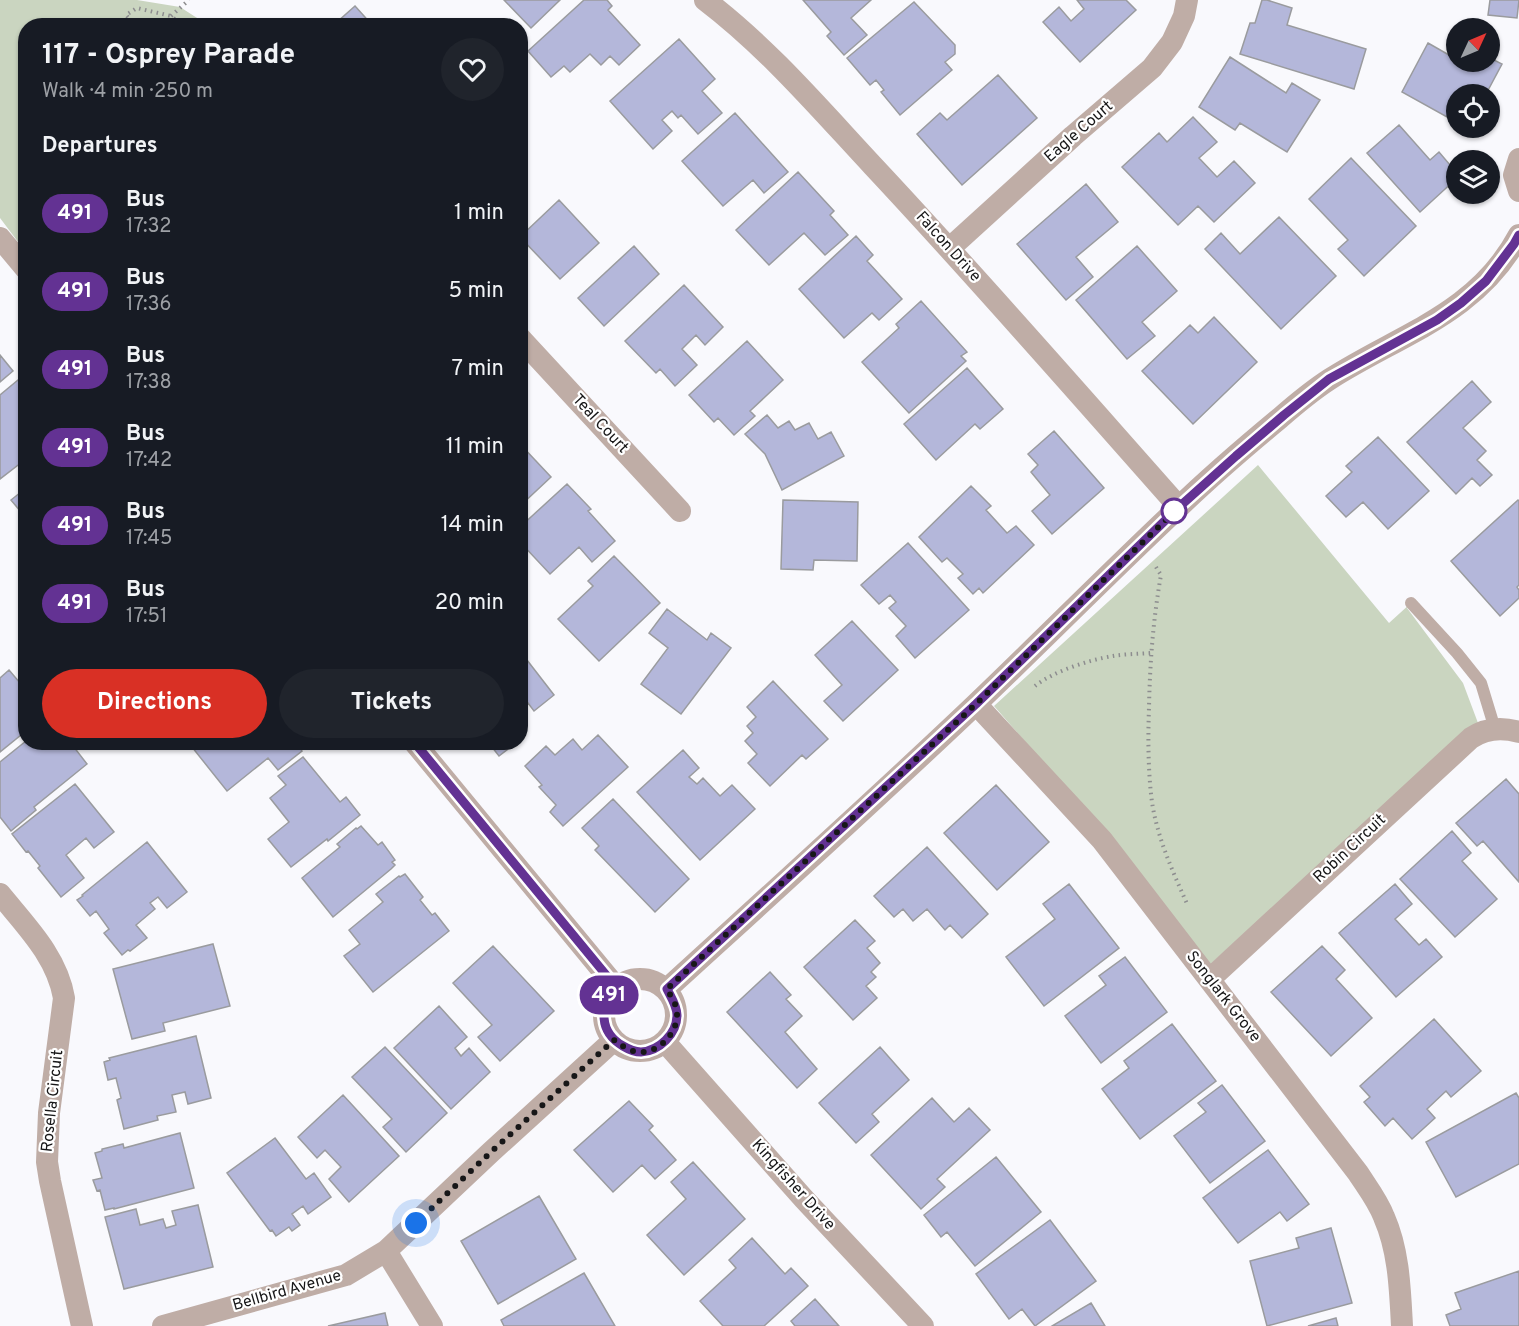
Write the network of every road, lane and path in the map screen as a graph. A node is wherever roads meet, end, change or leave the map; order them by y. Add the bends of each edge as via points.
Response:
1 (189, 0) edge
2 (705, 0) edge
3 (1187, 0) edge
4 (171, 16) junction
5 (129, 18) edge
6 (173, 18) edge
7 (1519, 159) edge
8 (1519, 191) edge
9 (1519, 235) edge
10 (0, 238) edge
11 (950, 248) junction
12 (18, 259) edge
13 (528, 347) edge
14 (1179, 507) junction
15 (680, 511) dead end
16 (1156, 567) dead end
17 (1411, 603) dead end
18 (1150, 653) junction
19 (1034, 687) dead end
20 (976, 704) junction
21 (1496, 729) junction
22 (1519, 732) edge
23 (421, 750) edge
24 (0, 894) edge
25 (1188, 907) dead end
26 (1210, 979) junction
27 (616, 987) junction
28 (667, 989) junction
29 (614, 1040) junction
30 (665, 1042) junction
31 (386, 1251) junction
32 (82, 1326) edge
33 (163, 1326) edge
34 (432, 1326) edge
35 (923, 1326) edge
36 (1402, 1326) edge

1 - 4 path
2 - 11 street, Falcon Drive via 768,54
3 - 11 street, Eagle Court via 1172,42 1152,68
4 - 5 path via 137,8 126,15
4 - 6 path
7 - 8 street via 1514,175
9 - 14 street via 1486,281 1461,303 1329,379
10 - 12 street
11 - 14 street, Falcon Drive
13 - 15 street, Teal Court
14 - 20 street
16 - 18 path via 1161,575
17 - 21 lane via 1481,683
18 - 19 path via 1081,664
18 - 25 path via 1151,794 1168,860
20 - 26 street, Songlark Grove via 1102,840
20 - 28 street
21 - 22 street, Robin Circuit
21 - 26 street, Robin Circuit via 1479,732 1464,744
23 - 27 street
24 - 32 street, Rosella Circuit via 49,955 62,983 64,998 49,1113 47,1162
26 - 36 street, Songlark Grove via 1358,1173 1384,1216 1397,1262
27 - 28 street via 641,978
27 - 29 street via 606,999 603,1014
28 - 30 street via 677,1016
29 - 30 street via 640,1052
29 - 31 street, Bellbird Avenue
30 - 35 street, Kingfisher Drive
31 - 33 street, Bellbird Avenue via 346,1275
31 - 34 street

